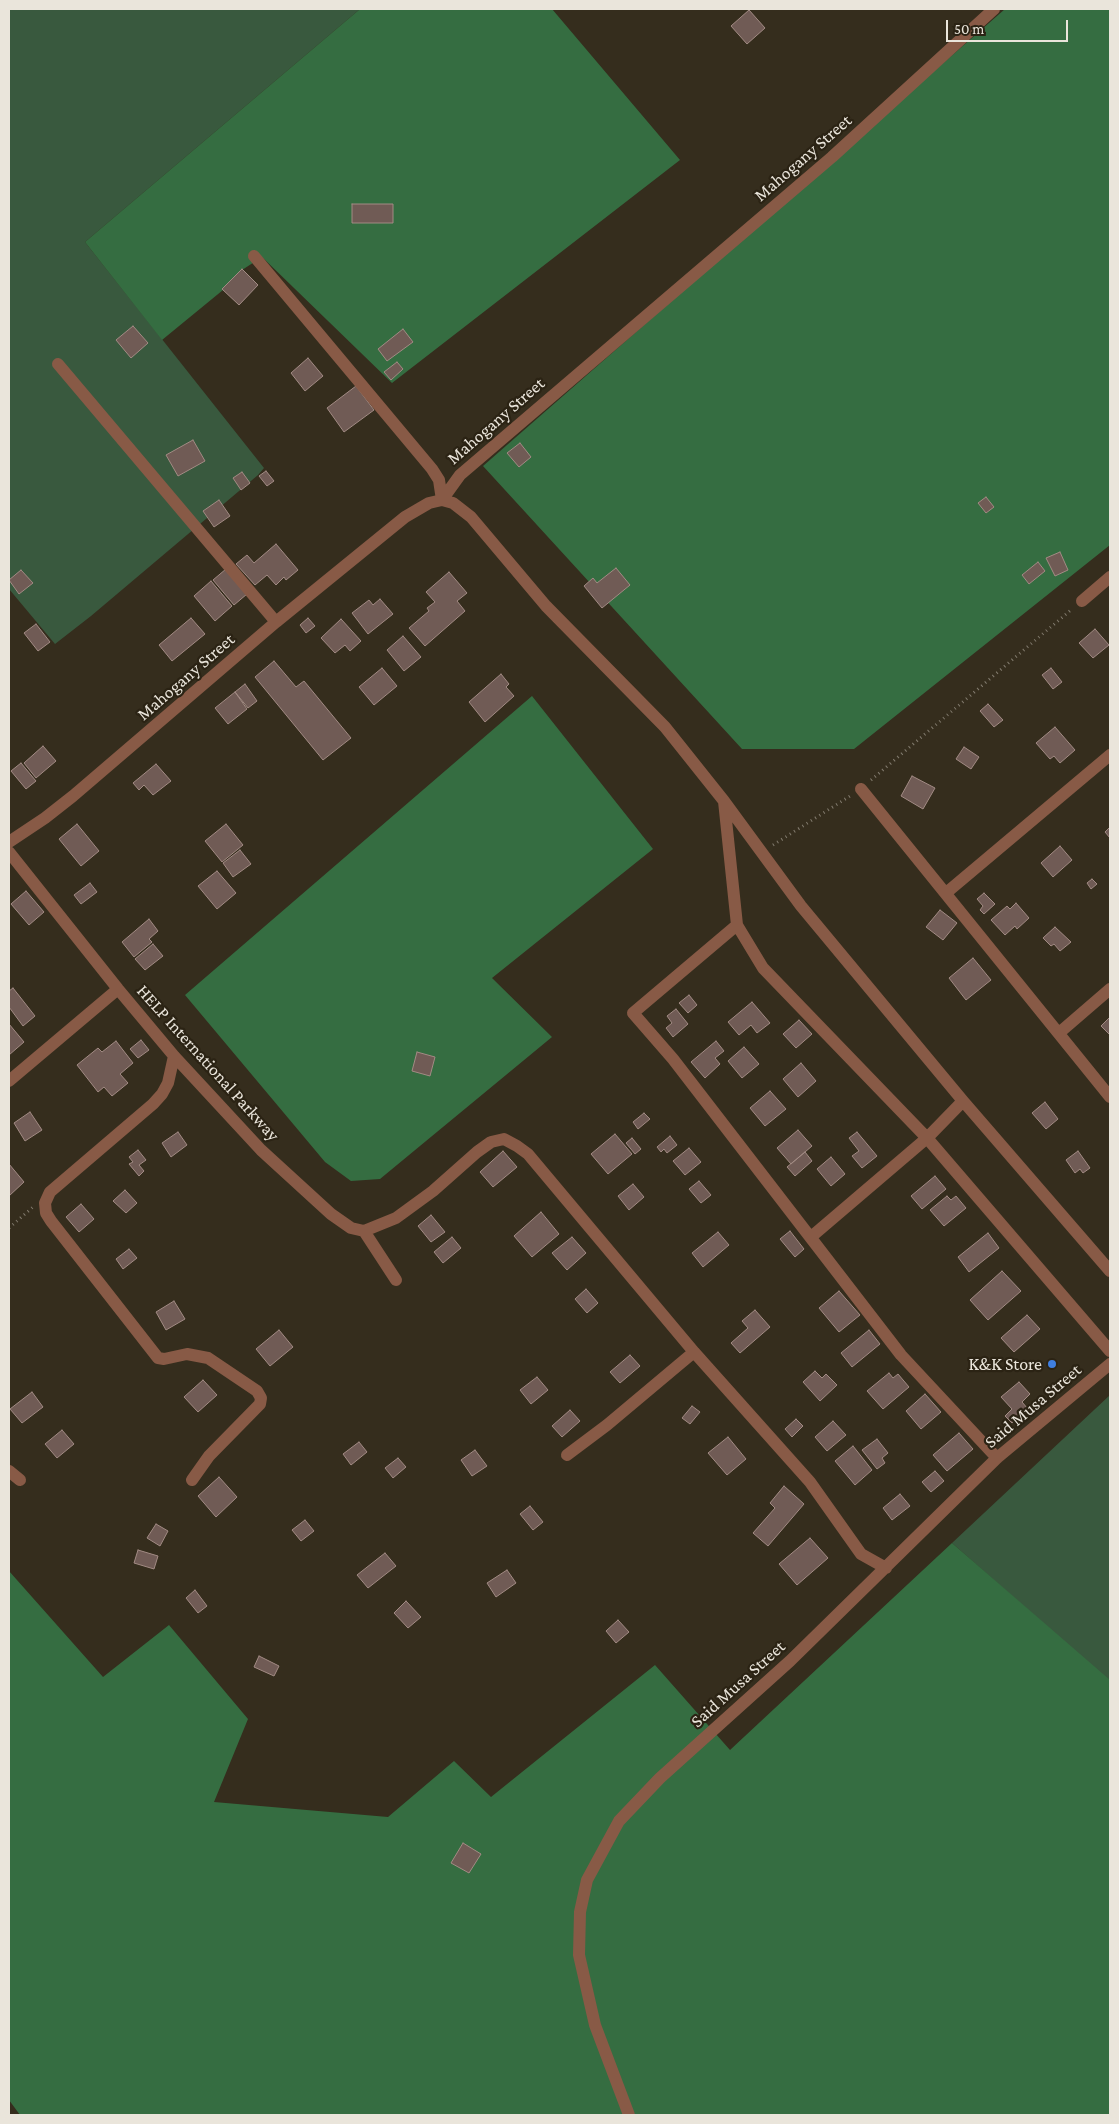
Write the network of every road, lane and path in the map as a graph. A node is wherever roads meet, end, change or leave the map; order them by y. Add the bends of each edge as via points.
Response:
1 (994, 9) edge
2 (254, 256) dead end
3 (58, 364) dead end
4 (442, 500) junction
5 (1110, 577) edge
6 (1082, 601) joint
7 (276, 622) junction
8 (1110, 755) edge
9 (861, 789) junction
10 (724, 801) junction
11 (9, 842) edge
12 (9, 852) edge
13 (763, 852) junction
14 (946, 893) junction
15 (737, 925) junction
16 (1110, 989) edge
17 (118, 990) junction
18 (1058, 1033) junction
19 (174, 1056) junction
20 (9, 1081) edge
21 (1110, 1097) edge
22 (963, 1101) junction
23 (927, 1138) junction
24 (50, 1192) junction
25 (9, 1228) edge
26 (364, 1231) junction
27 (810, 1237) junction
28 (1110, 1271) edge
29 (396, 1280) dead end
30 (1110, 1351) edge
31 (694, 1352) junction
32 (1110, 1364) edge
33 (567, 1455) dead end
34 (997, 1458) junction
35 (9, 1471) edge
36 (20, 1480) dead end
37 (192, 1480) dead end
38 (886, 1568) junction
39 (629, 2115) edge

1 - 4 street, Mahogany Street via 832,157 460,475
2 - 4 street via 432,469 439,480
3 - 7 street
4 - 7 street, Mahogany Street via 429,502 405,517
4 - 10 street via 453,503 471,517 546,606 665,728
5 - 6 street
6 - 9 path
7 - 11 street, Mahogany Street via 72,796
8 - 14 street
9 - 13 path
9 - 14 street
10 - 13 street
10 - 15 street
12 - 17 street, HELP International Parkway
13 - 22 street via 801,906
14 - 18 street
15 - 23 street via 763,968
15 - 27 street via 633,1013 673,1059
16 - 18 street
17 - 19 street, HELP International Parkway
17 - 20 street
18 - 21 street
19 - 24 street via 168,1083 153,1104
19 - 26 street, HELP International Parkway via 261,1150 332,1214 351,1228
22 - 23 street
22 - 28 street
23 - 27 street
23 - 30 street
24 - 25 path
24 - 37 street via 45,1204 51,1221 158,1358 187,1354 208,1358 257,1391 261,1398 260,1404 209,1456
26 - 29 street
26 - 31 street via 396,1218 433,1192 477,1152 491,1142 504,1139 528,1154
27 - 34 street via 901,1355
31 - 33 street
31 - 38 street via 810,1482 861,1554
32 - 34 street, Said Musa Street
34 - 38 street, Said Musa Street
35 - 36 street
38 - 39 street, Said Musa Street via 790,1661 660,1778 619,1821 587,1880 580,1912 579,1955 595,2025

